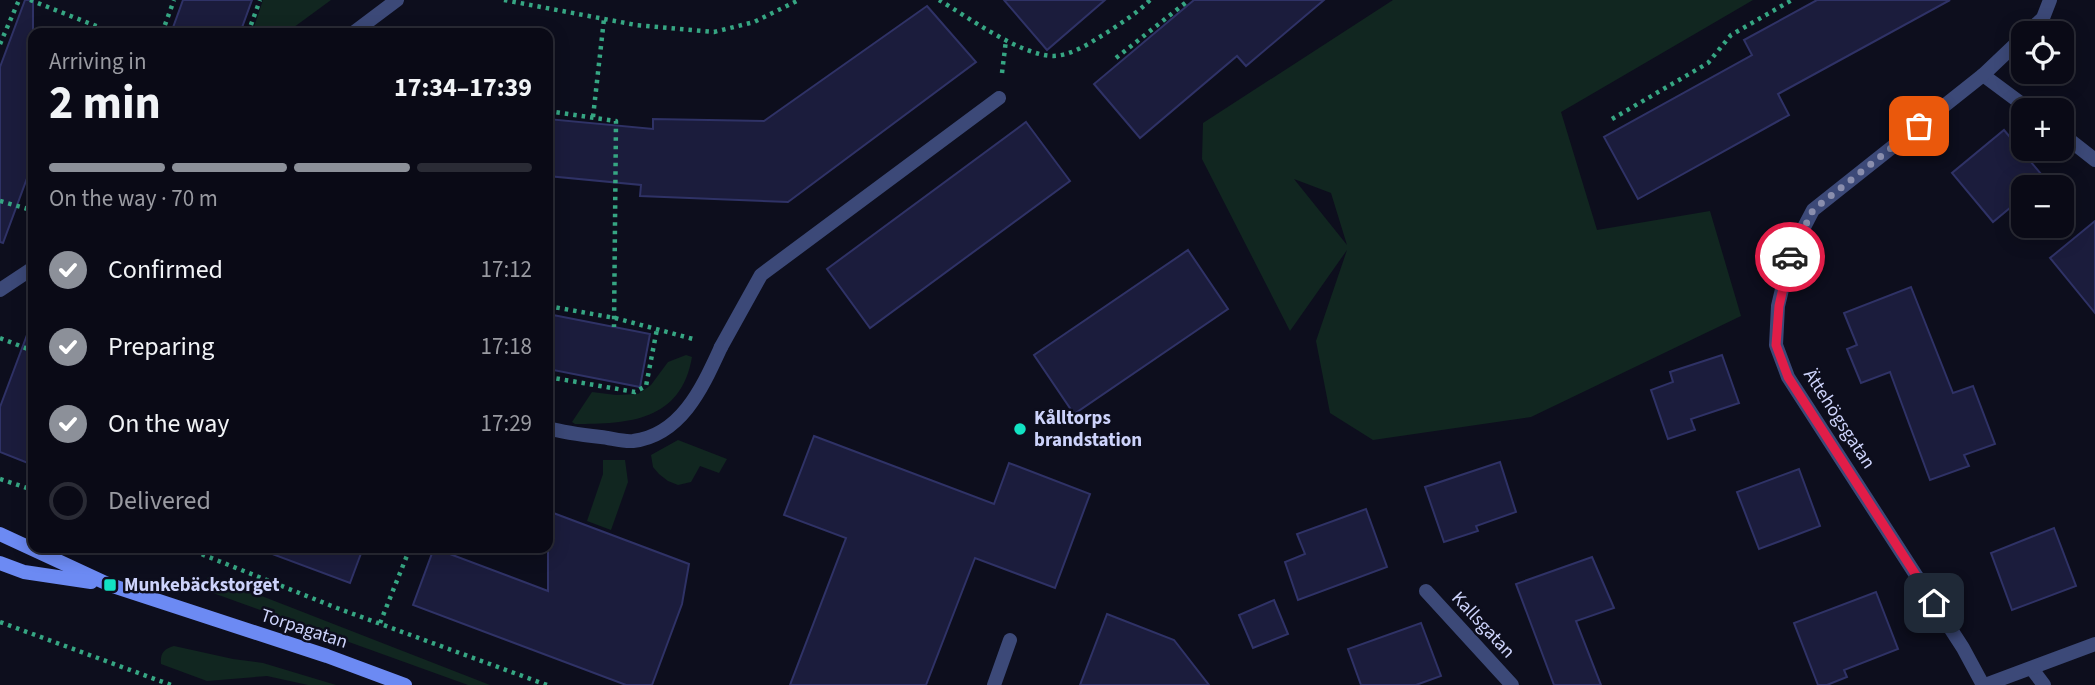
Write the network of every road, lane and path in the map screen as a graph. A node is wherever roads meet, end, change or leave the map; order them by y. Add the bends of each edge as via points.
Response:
1 (19, 0) edge
2 (30, 0) edge
3 (174, 0) edge
4 (260, 0) edge
5 (397, 0) edge
6 (504, 0) edge
7 (799, 0) edge
8 (939, 0) edge
9 (1150, 0) edge
10 (1189, 0) edge
11 (1792, 0) edge
12 (2050, 0) edge
13 (604, 19) junction
14 (2040, 21) edge
15 (97, 28) edge
16 (164, 28) edge
17 (250, 28) edge
18 (360, 28) edge
19 (1006, 40) junction
20 (0, 44) edge
21 (2011, 48) edge
22 (1116, 58) dead end
23 (1983, 75) junction
24 (999, 98) joint
25 (2014, 98) edge
26 (553, 112) edge
27 (593, 117) junction
28 (1612, 119) dead end
29 (2074, 143) edge
30 (2095, 160) edge
31 (0, 201) edge
32 (28, 208) edge
33 (28, 271) edge
34 (0, 290) edge
35 (553, 307) edge
36 (615, 318) junction
37 (614, 327) dead end
38 (657, 329) junction
39 (0, 338) edge
40 (721, 347) junction
41 (28, 349) edge
42 (553, 378) edge
43 (553, 429) edge
44 (0, 479) edge
45 (28, 488) edge
46 (0, 534) edge
47 (28, 547) edge
48 (41, 553) edge
49 (199, 553) edge
50 (408, 553) edge
51 (0, 563) edge
52 (110, 585) junction
53 (1426, 591) dead end
54 (0, 622) edge
55 (380, 623) junction
56 (1010, 640) dead end
57 (2095, 644) edge
58 (2032, 669) junction
59 (153, 682) edge
60 (171, 685) edge
61 (405, 685) edge
62 (547, 685) edge
63 (994, 685) edge
64 (1512, 685) edge
65 (1984, 685) edge
66 (2044, 685) edge

1 - 20 path
2 - 15 path
3 - 16 path
4 - 17 path
5 - 18 street
6 - 13 path
7 - 13 path via 754,22 714,32
8 - 19 path
9 - 19 path via 1080,49 1055,56
10 - 22 path
11 - 28 path via 1731,35 1708,63
12 - 14 street
13 - 27 path
19 - 24 path
21 - 23 street, Ättehögsgatan
23 - 25 street
23 - 65 street, Ättehögsgatan via 1813,210 1791,252 1776,345 1788,377
24 - 40 street via 761,275
26 - 27 path
27 - 36 path via 616,121
29 - 30 street
31 - 32 path
33 - 34 street
35 - 36 path
36 - 37 path
36 - 38 path
38 - 40 path
38 - 42 path via 642,390
39 - 41 path
40 - 43 street via 693,403 656,434 632,441
44 - 45 path
46 - 47 street, Torpagatan
48 - 52 street, Torpagatan
49 - 55 path
50 - 55 path
51 - 52 street, Torpagatan via 24,572
52 - 61 street, Torpagatan
53 - 64 street, Kallsgatan
54 - 59 path
55 - 62 path
56 - 63 street
57 - 58 street
58 - 65 street
58 - 66 street
59 - 60 path

